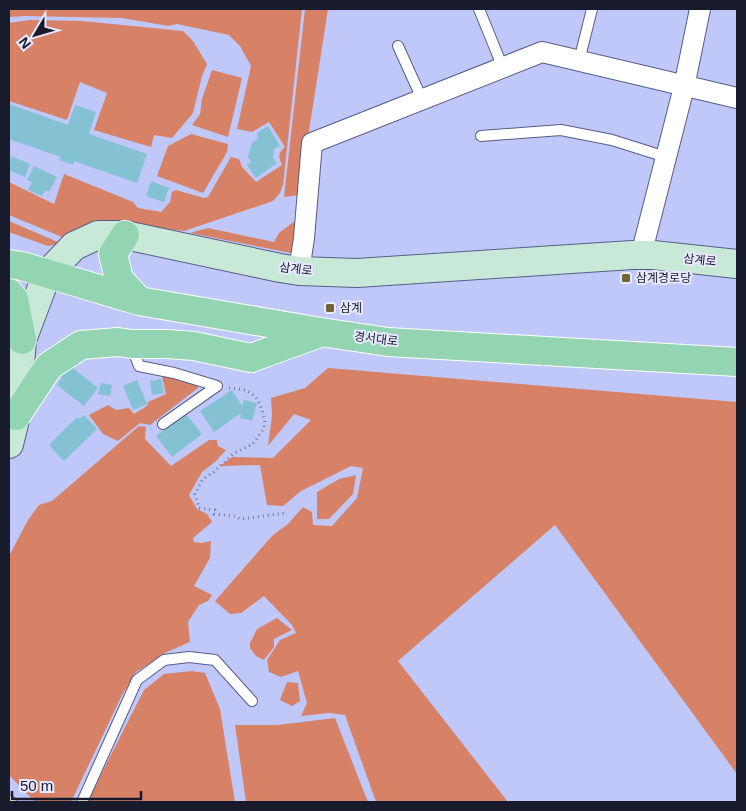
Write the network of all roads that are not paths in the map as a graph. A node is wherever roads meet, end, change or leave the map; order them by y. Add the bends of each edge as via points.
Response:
1 (479, 9) edge
2 (592, 9) edge
3 (700, 9) edge
4 (398, 46) dead end
5 (579, 61) junction
6 (502, 68) junction
7 (684, 87) junction
8 (737, 98) edge
9 (422, 100) junction
10 (481, 136) dead end
11 (666, 157) junction
12 (125, 235) junction
13 (641, 255) junction
14 (737, 264) edge
15 (22, 266) edge
16 (299, 271) junction
17 (10, 298) edge
18 (139, 301) junction
19 (321, 332) junction
20 (22, 340) junction
21 (132, 344) junction
22 (737, 362) edge
23 (9, 385) edge
24 (16, 416) junction
25 (163, 424) dead end
26 (9, 444) edge
27 (252, 701) dead end
28 (82, 802) edge

1 - 6 lane
2 - 5 lane
3 - 7 street
4 - 9 lane
5 - 6 street via 542,52
5 - 7 street
6 - 9 street
7 - 8 street
7 - 11 street
9 - 16 street via 312,143
10 - 11 lane via 560,130 612,140
11 - 13 street
12 - 15 street, 삼계로 via 98,235
12 - 16 street, 삼계로
12 - 18 main road via 113,254 119,279
13 - 14 street, 삼계로
13 - 16 street, 삼계로 via 357,273
15 - 17 street
15 - 18 main road, 경서대로
15 - 20 street, 삼계로
17 - 20 main road
18 - 19 main road, 경서대로
19 - 21 main road via 251,358 194,346
19 - 22 main road, 경서대로 via 388,342
20 - 24 street, 삼계로
21 - 24 main road via 80,345 49,366
21 - 25 lane via 139,366 217,386
23 - 24 street
24 - 26 street, 삼계로
27 - 28 lane via 215,660 189,657 164,660 137,680

